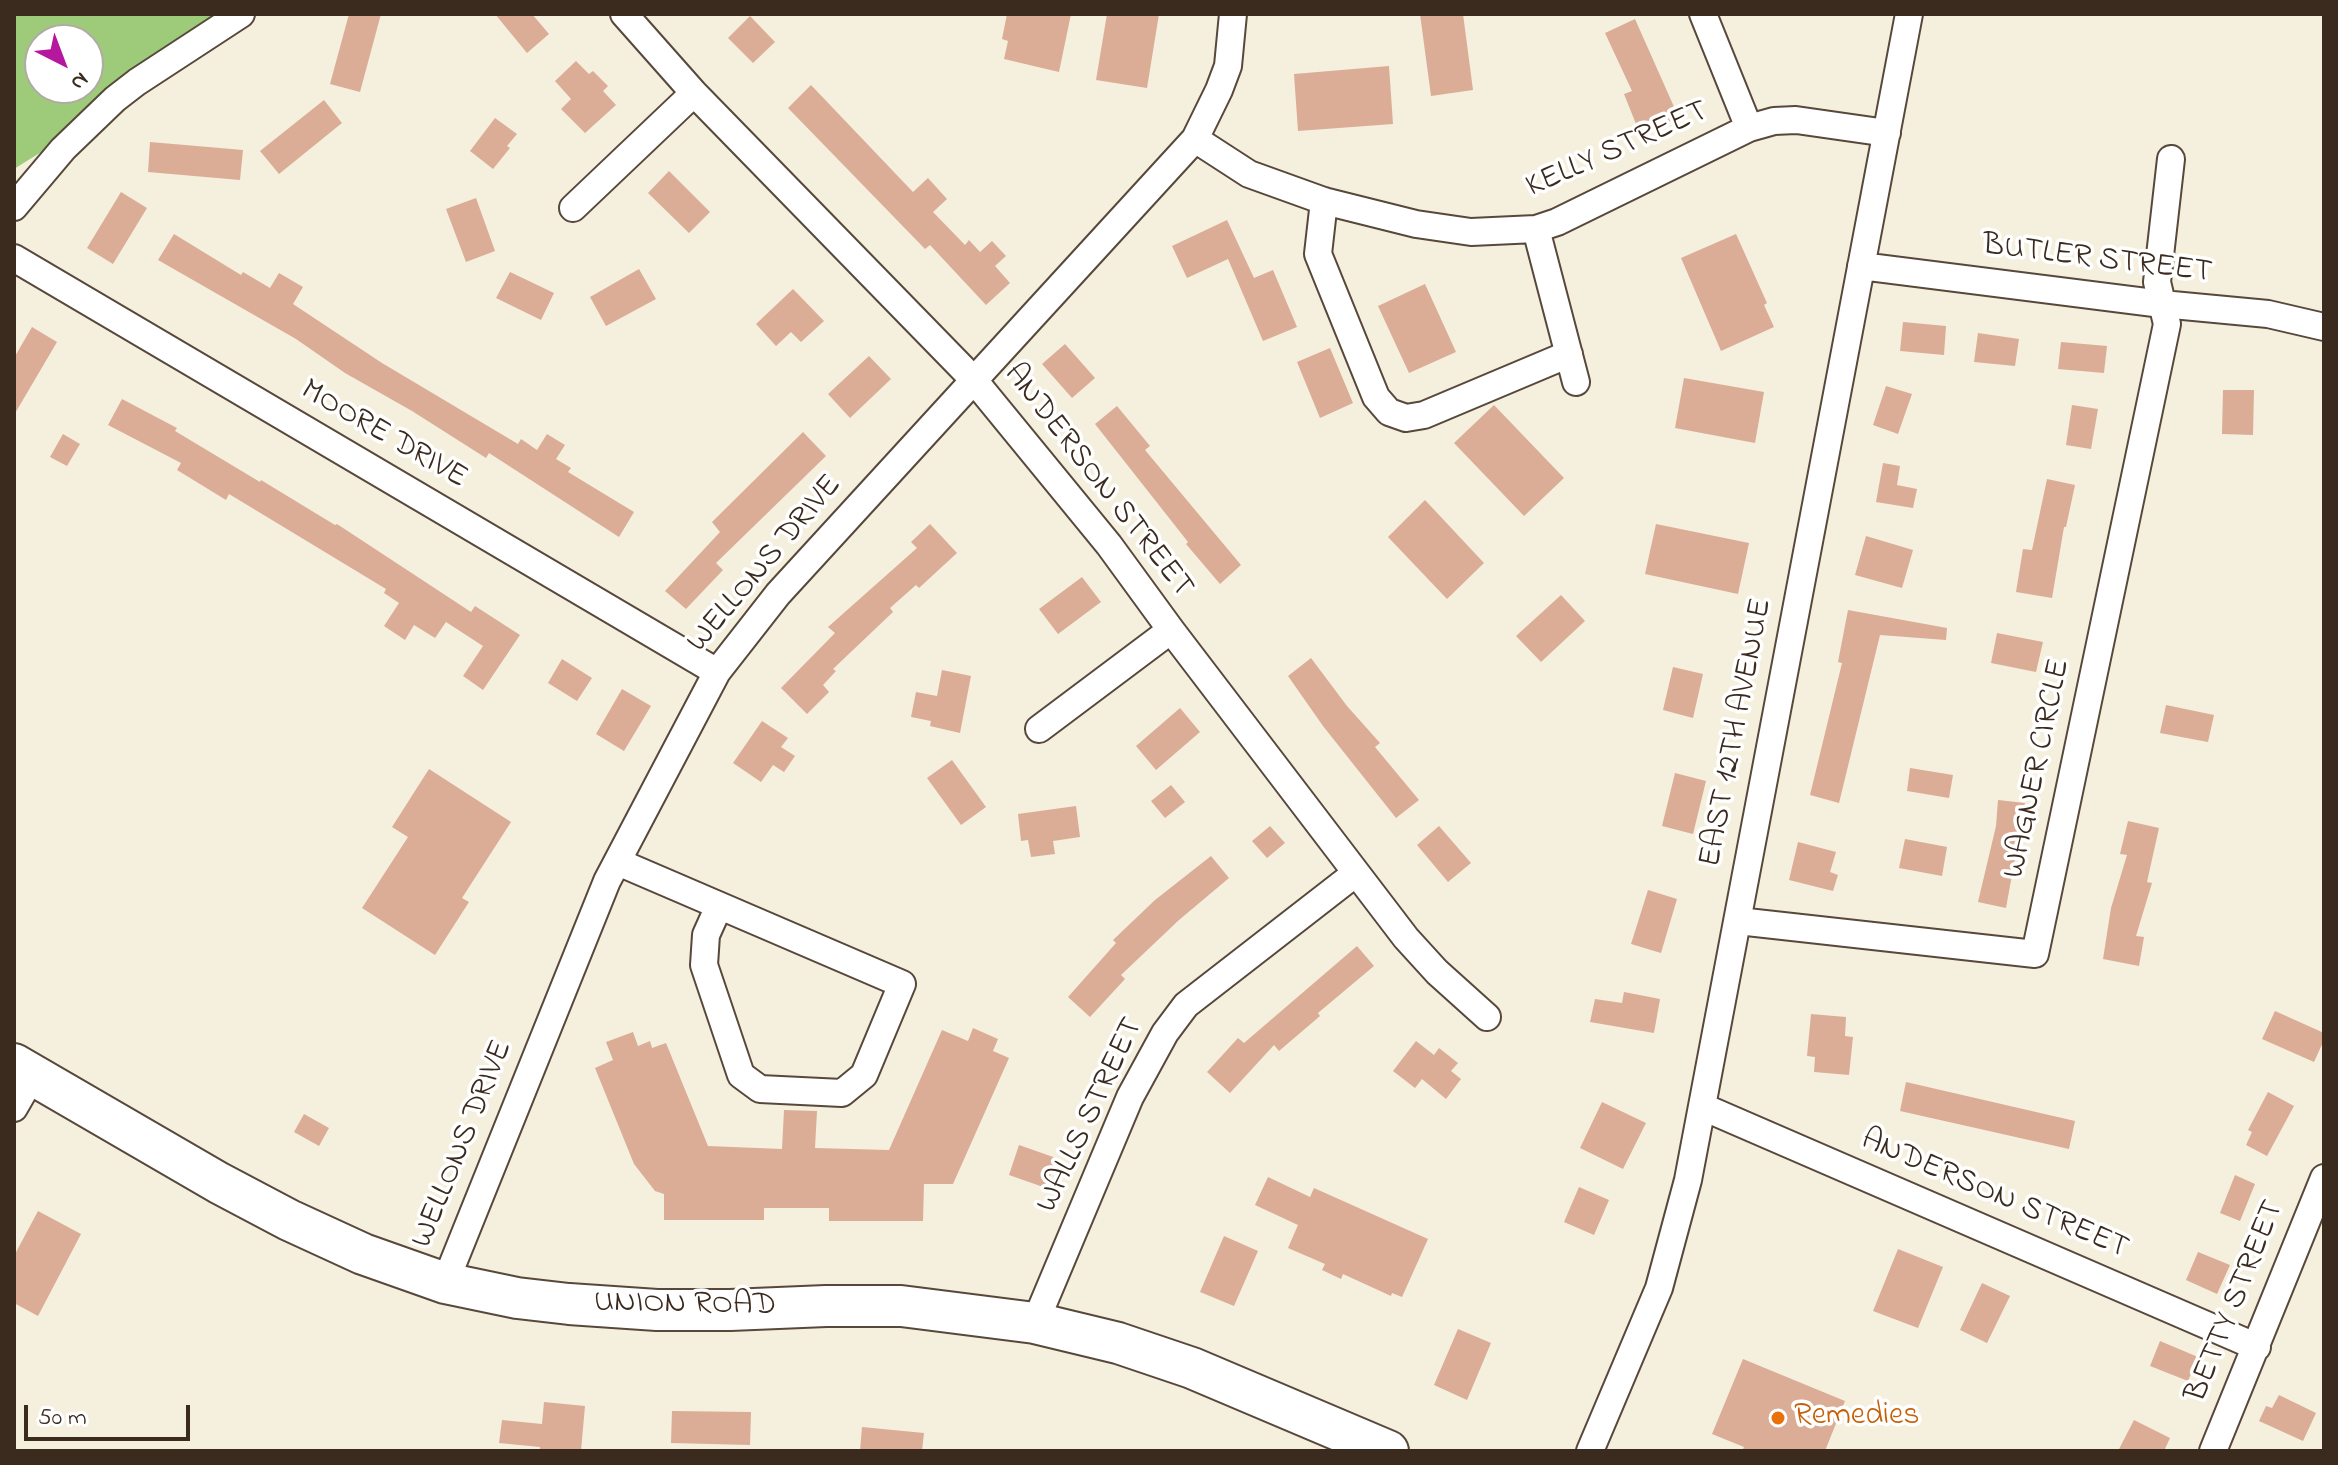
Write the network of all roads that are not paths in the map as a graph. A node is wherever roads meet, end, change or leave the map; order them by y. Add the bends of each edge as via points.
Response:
1 (241, 14) edge
2 (624, 14) edge
3 (1233, 14) edge
4 (1703, 14) edge
5 (1909, 14) edge
6 (694, 93) junction
7 (1749, 128) junction
8 (1887, 133) junction
9 (1195, 139) junction
10 (2171, 159) dead end
11 (1324, 201) junction
12 (14, 207) edge
13 (573, 208) dead end
14 (1536, 229) junction
15 (14, 258) edge
16 (1861, 266) junction
17 (2162, 304) junction
18 (2324, 327) edge
19 (1569, 354) junction
20 (973, 379) junction
21 (1576, 382) dead end
22 (1171, 630) junction
23 (717, 672) junction
24 (1039, 729) dead end
25 (618, 862) junction
26 (1356, 873) junction
27 (719, 906) junction
28 (1738, 921) junction
29 (1487, 1017) dead end
30 (20, 1082) edge
31 (1703, 1107) junction
32 (2324, 1178) edge
33 (445, 1283) junction
34 (1035, 1323) junction
35 (2257, 1347) junction
36 (1388, 1451) edge
37 (1590, 1451) edge
38 (2213, 1451) edge

1 - 12 street via 115,99
2 - 6 street, ANDERSON STREET
3 - 9 street, WELLONS DRIVE via 1228,66
4 - 7 street
5 - 8 street, EAST 12TH AVENUE
6 - 13 street
6 - 20 street, ANDERSON STREET
7 - 8 street, KELLY STREET via 1796,120
7 - 14 street, KELLY STREET
8 - 16 street, EAST 12TH AVENUE
9 - 11 street, KELLY STREET via 1249,174
9 - 20 street, WELLONS DRIVE
10 - 17 street via 2157,282
11 - 14 street, KELLY STREET via 1471,232
11 - 19 street via 1318,254 1376,397 1389,412 1406,418 1424,415
14 - 19 street
15 - 23 street, MOORE DRIVE
16 - 17 street, BUTLER STREET
16 - 28 street, EAST 12TH AVENUE
17 - 18 street, BUTLER STREET via 2268,314
17 - 28 street, WAGNER CIRCLE via 2167,324 2035,954
19 - 21 street
20 - 22 street, ANDERSON STREET
20 - 23 street, WELLONS DRIVE via 778,594
22 - 24 street
22 - 26 street, ANDERSON STREET
23 - 25 street, WELLONS DRIVE
25 - 27 street
25 - 33 street, WELLONS DRIVE
26 - 29 street, ANDERSON STREET via 1406,938
26 - 34 street, WALLS STREET via 1186,1005 1165,1033 1130,1097
27 - 27 street via 902,984 864,1075 842,1093 760,1089 741,1075 704,965 706,935
28 - 31 street, EAST 12TH AVENUE
30 - 33 main road, UNION ROAD via 289,1220
31 - 35 street, ANDERSON STREET
31 - 37 street, EAST 12TH AVENUE via 1659,1288
32 - 35 street, BETTY STREET
33 - 34 main road, UNION ROAD via 517,1298 657,1310 901,1306
34 - 36 main road, UNION ROAD via 1192,1368
35 - 38 street, BETTY STREET

